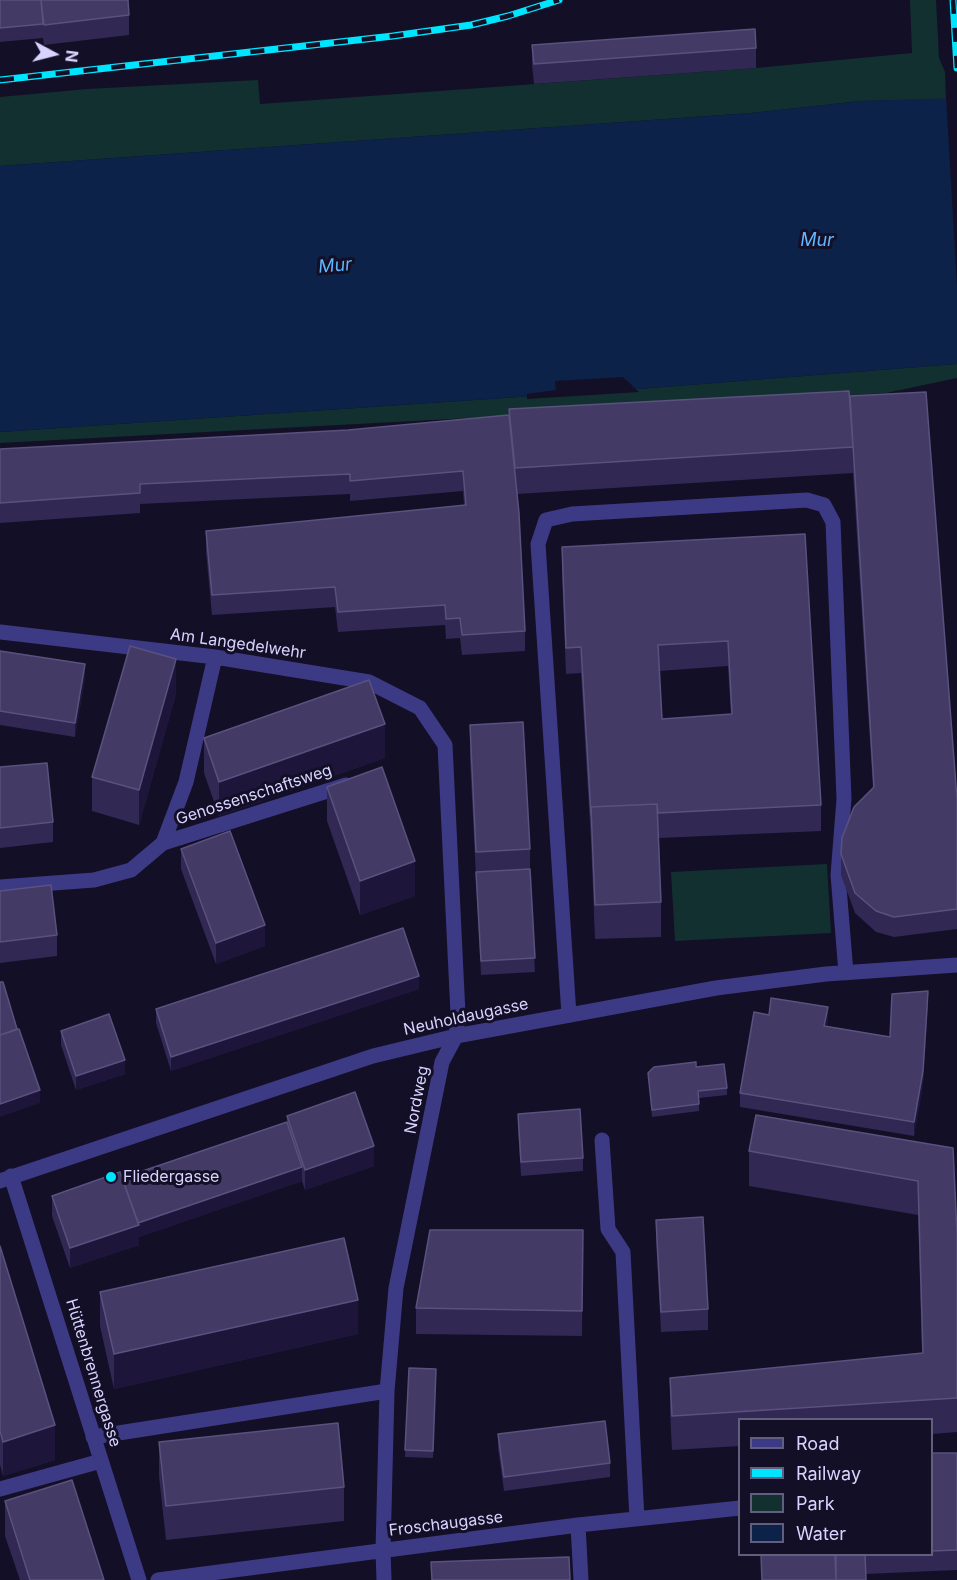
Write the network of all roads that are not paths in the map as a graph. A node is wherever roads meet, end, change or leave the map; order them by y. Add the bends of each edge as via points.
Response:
1 (0, 632) edge
2 (215, 657) junction
3 (445, 745) joint
4 (357, 782) edge
5 (163, 843) junction
6 (0, 887) edge
7 (957, 965) edge
8 (846, 973) junction
9 (569, 1015) junction
10 (456, 1036) junction
11 (602, 1140) dead end
12 (6, 1179) edge
13 (387, 1391) junction
14 (93, 1437) junction
15 (101, 1461) junction
16 (0, 1489) edge
17 (738, 1508) edge
18 (637, 1519) junction
19 (578, 1526) junction
20 (383, 1550) junction
21 (139, 1580) edge
22 (158, 1580) edge
23 (384, 1580) edge
24 (581, 1580) edge

1 - 2 street, Am Langedelwehr
2 - 3 street, Am Langedelwehr via 369,682 420,708
2 - 5 street, Genossenschaftsweg via 186,782
3 - 10 street, Nordweg
4 - 5 street, Genossenschaftsweg
5 - 6 street, Genossenschaftsweg via 131,870 94,880
7 - 8 street, Neuholdaugasse
8 - 9 street, Neuholdaugasse via 716,988
8 - 9 street via 838,875 844,799 833,522 824,505 807,500 572,514 546,520 538,544
9 - 10 street, Neuholdaugasse
10 - 12 street, Neuholdaugasse via 373,1056
10 - 13 street, Nordweg via 442,1062 396,1288
11 - 18 street via 608,1229 622,1252
12 - 14 street, Hüttenbrennergasse
13 - 14 street
13 - 20 street, Nordweg
14 - 15 street, Hüttenbrennergasse
15 - 16 street
15 - 21 street, Hüttenbrennergasse
17 - 18 street, Froschaugasse
18 - 19 street, Froschaugasse
19 - 20 street, Froschaugasse
19 - 24 street
20 - 22 street, Froschaugasse
20 - 23 street, Nordweg

